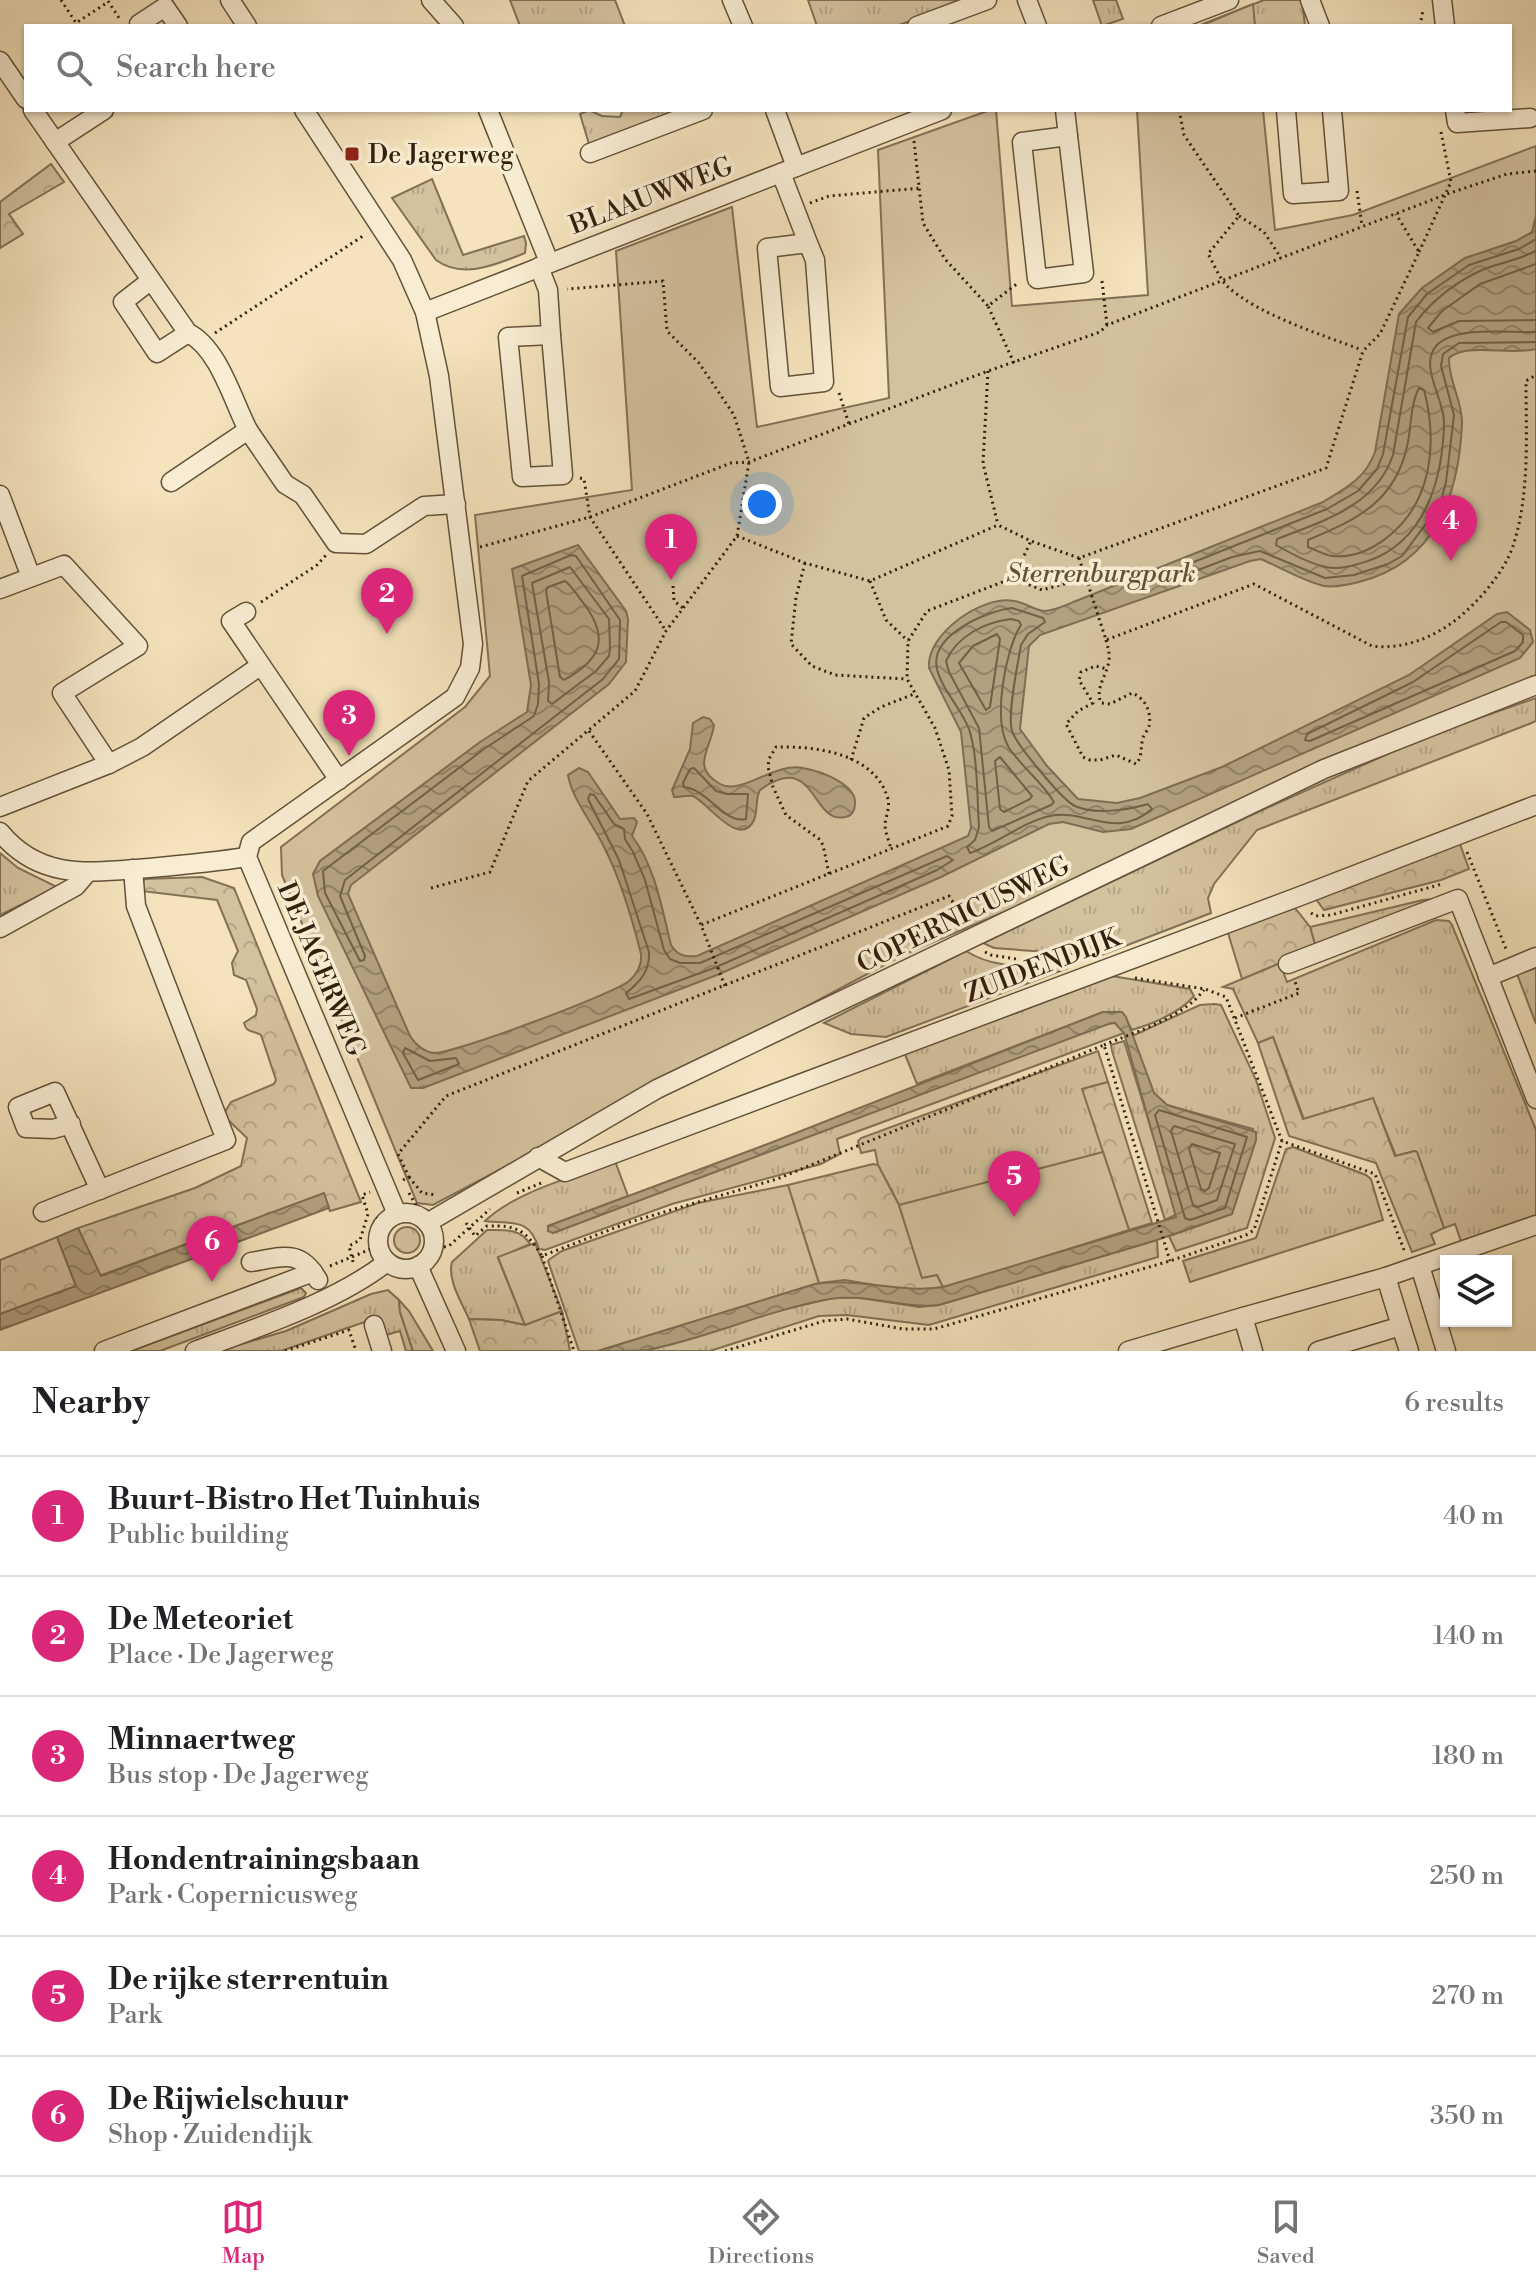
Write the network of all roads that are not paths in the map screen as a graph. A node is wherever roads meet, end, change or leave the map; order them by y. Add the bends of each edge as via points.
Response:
1 (230, 0) edge
2 (431, 0) edge
3 (732, 0) edge
4 (987, 0) edge
5 (1027, 0) edge
6 (1229, 0) edge
7 (1310, 0) edge
8 (1442, 0) edge
9 (141, 24) edge
10 (177, 24) edge
11 (246, 24) edge
12 (452, 24) edge
13 (742, 24) edge
14 (922, 24) edge
15 (1036, 24) edge
16 (1166, 24) edge
17 (1319, 24) edge
18 (1445, 24) edge
19 (0, 61) edge
20 (6, 81) edge
21 (24, 97) edge
22 (34, 112) edge
23 (101, 112) edge
24 (305, 112) edge
25 (489, 112) edge
26 (698, 112) edge
27 (775, 112) edge
28 (936, 112) edge
29 (1065, 112) edge
30 (1286, 112) edge
31 (1332, 112) edge
32 (1455, 112) edge
33 (1530, 118) dead end
34 (1068, 136) junction
35 (55, 142) junction
36 (590, 153) dead end
37 (789, 170) junction
38 (808, 243) junction
39 (544, 265) junction
40 (150, 281) junction
41 (425, 312) junction
42 (551, 335) junction
43 (195, 337) junction
44 (248, 430) junction
45 (171, 482) dead end
46 (0, 495) edge
47 (456, 504) junction
48 (31, 577) junction
49 (0, 589) edge
50 (246, 612) road end
51 (260, 666) junction
52 (1536, 685) edge
53 (109, 764) junction
54 (339, 780) junction
55 (1536, 805) edge
56 (0, 807) edge
57 (0, 832) edge
58 (247, 857) junction
59 (133, 869) junction
60 (87, 873) junction
61 (0, 928) edge
62 (1536, 957) edge
63 (1288, 964) road end
64 (1488, 977) junction
65 (1536, 1099) edge
66 (71, 1124) dead end
67 (538, 1157) junction
68 (100, 1190) junction
69 (43, 1212) dead end
70 (397, 1214) junction
71 (427, 1223) junction
72 (1536, 1225) edge
73 (383, 1254) junction
74 (251, 1262) dead end
75 (418, 1266) junction
76 (1416, 1268) junction
77 (313, 1272) junction
78 (1386, 1277) junction
79 (327, 1297) junction
80 (1243, 1317) junction
81 (374, 1325) dead end
82 (1401, 1326) junction
83 (104, 1351) edge
84 (195, 1351) edge
85 (382, 1351) edge
86 (456, 1351) edge
87 (1128, 1351) edge
88 (1253, 1351) edge
89 (1318, 1351) edge
90 (1409, 1351) edge
91 (1446, 1351) edge

1 - 11 street
2 - 12 street
3 - 13 street
4 - 14 street
5 - 15 street
6 - 16 street
7 - 17 street
8 - 18 street
9 - 10 street via 165,7
19 - 20 street
20 - 21 street
22 - 35 street
23 - 35 street
24 - 41 street via 402,260
25 - 39 street
26 - 36 street
27 - 37 street
28 - 37 street, BLAAUWWEG
29 - 34 street
30 - 31 street via 1293,194 1339,191
32 - 33 street via 1457,123
34 - 34 street via 1084,273 1037,279 1022,142
35 - 40 street
37 - 38 street
37 - 39 street, BLAAUWWEG
38 - 38 street via 767,248 780,387 824,382 815,260
39 - 41 street, BLAAUWWEG
39 - 42 street
40 - 43 street
40 - 43 street via 123,302 157,353
41 - 47 street
42 - 42 street via 563,475 522,477 508,337
43 - 44 street via 234,394
44 - 45 street
44 - 47 street via 336,543 366,544 424,506
46 - 48 street
47 - 54 street via 473,644 470,668 455,697
48 - 49 street
48 - 53 street via 64,565 138,646 62,693
50 - 51 street via 231,621
51 - 53 street
51 - 54 street
52 - 67 street, COPERNICUSWEG via 1324,769 657,1089
53 - 56 street
54 - 58 street via 251,842
55 - 67 street, ZUIDENDIJK via 565,1172
57 - 60 street via 22,853 48,866
58 - 59 street
58 - 70 street, DE JAGERWEG
59 - 60 street
59 - 68 street via 136,906 226,1140
60 - 61 street via 76,886
62 - 64 street
63 - 64 street via 1458,899
64 - 65 street
66 - 68 street
67 - 71 street, COPERNICUSWEG
68 - 69 street
70 - 71 street via 414,1214
70 - 73 street via 381,1228
71 - 75 street via 434,1238 432,1249
72 - 76 street
73 - 75 street via 405,1269
73 - 79 street via 368,1277
74 - 77 street via 292,1256
75 - 86 street
76 - 78 street
76 - 91 street
77 - 79 street
77 - 83 street
78 - 80 street
78 - 82 street
79 - 84 street
80 - 87 street
80 - 88 street
81 - 85 street
82 - 89 street
82 - 90 street

